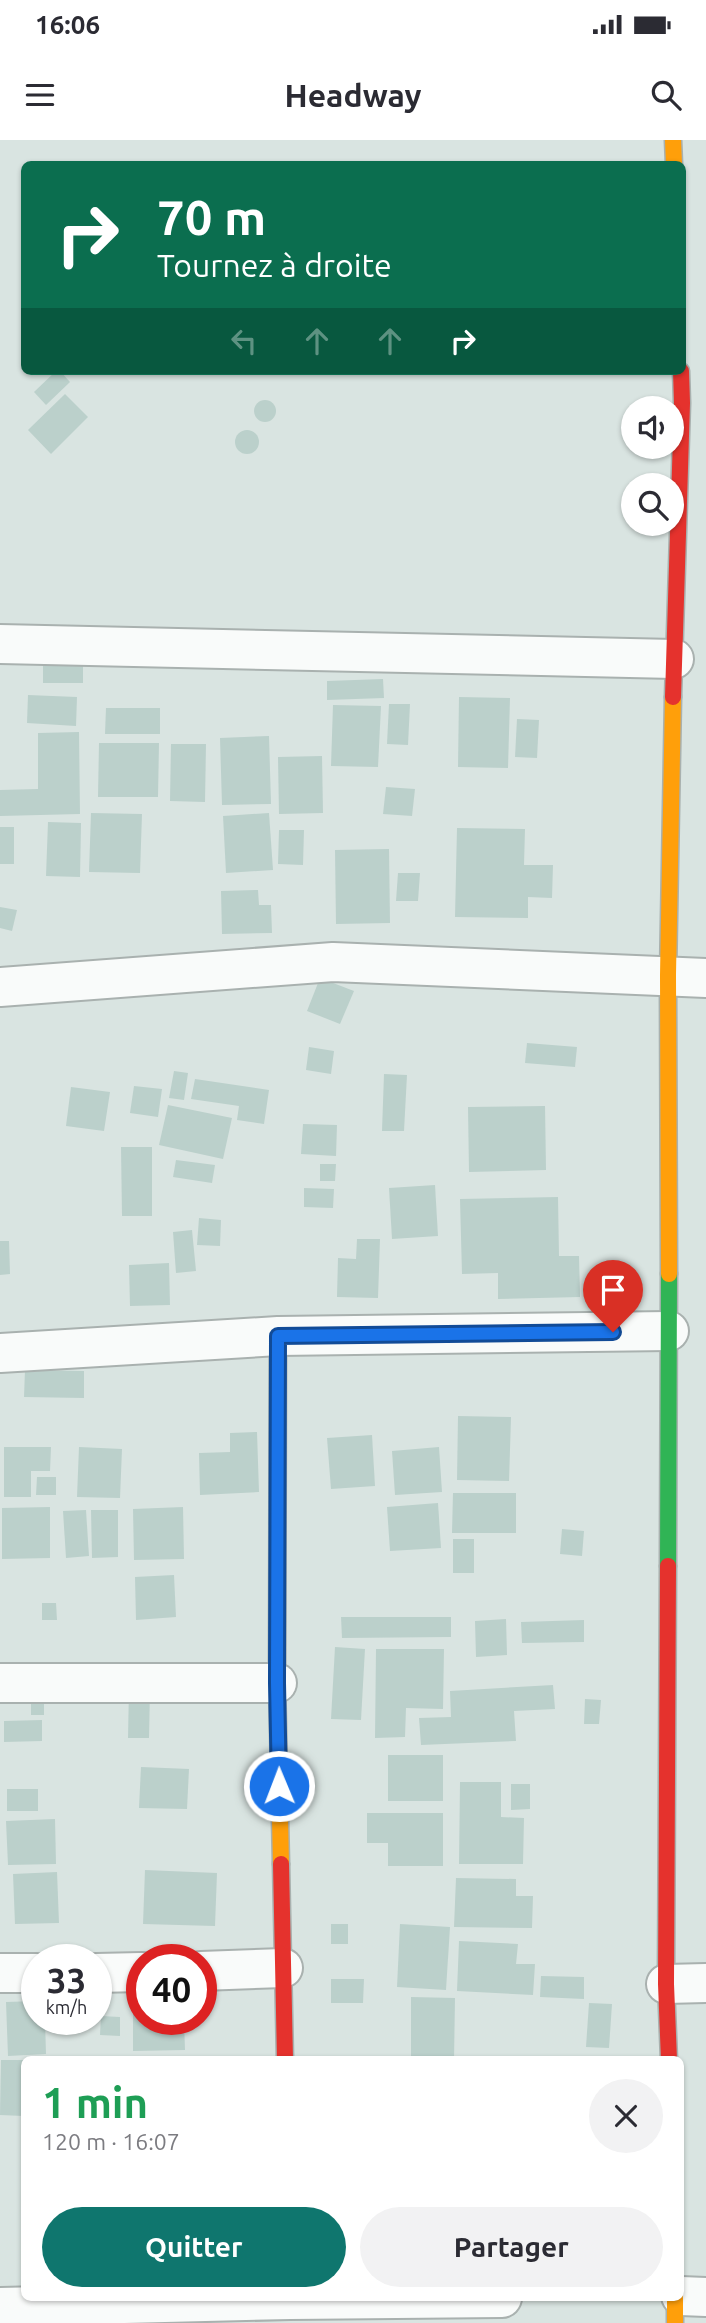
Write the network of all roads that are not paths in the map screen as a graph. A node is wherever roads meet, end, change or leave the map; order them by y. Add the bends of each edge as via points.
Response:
1 (673, 140) edge
2 (674, 161) edge
3 (681, 375) edge
4 (0, 644) edge
5 (674, 659) junction
6 (668, 975) junction
7 (706, 978) edge
8 (0, 986) edge
9 (669, 1331) junction
10 (278, 1336) junction
11 (0, 1353) edge
12 (0, 1683) edge
13 (277, 1683) junction
14 (283, 1968) junction
15 (217, 1970) edge
16 (0, 1973) edge
17 (21, 1973) edge
18 (706, 1983) edge
19 (666, 1984) junction
20 (285, 2056) edge
21 (668, 2056) edge
22 (684, 2296) edge
23 (706, 2297) edge
24 (218, 2301) edge
25 (676, 2301) edge
26 (0, 2307) edge
27 (675, 2323) edge

1 - 2 street
3 - 5 street
4 - 5 street
5 - 6 street
6 - 7 street
6 - 8 street via 334,962
6 - 9 street
9 - 10 street
9 - 19 street
10 - 11 street
10 - 13 street
12 - 13 street
13 - 14 street
14 - 15 street
14 - 20 street
16 - 17 street
18 - 19 street
19 - 21 street
22 - 23 street
24 - 26 street
25 - 27 street

